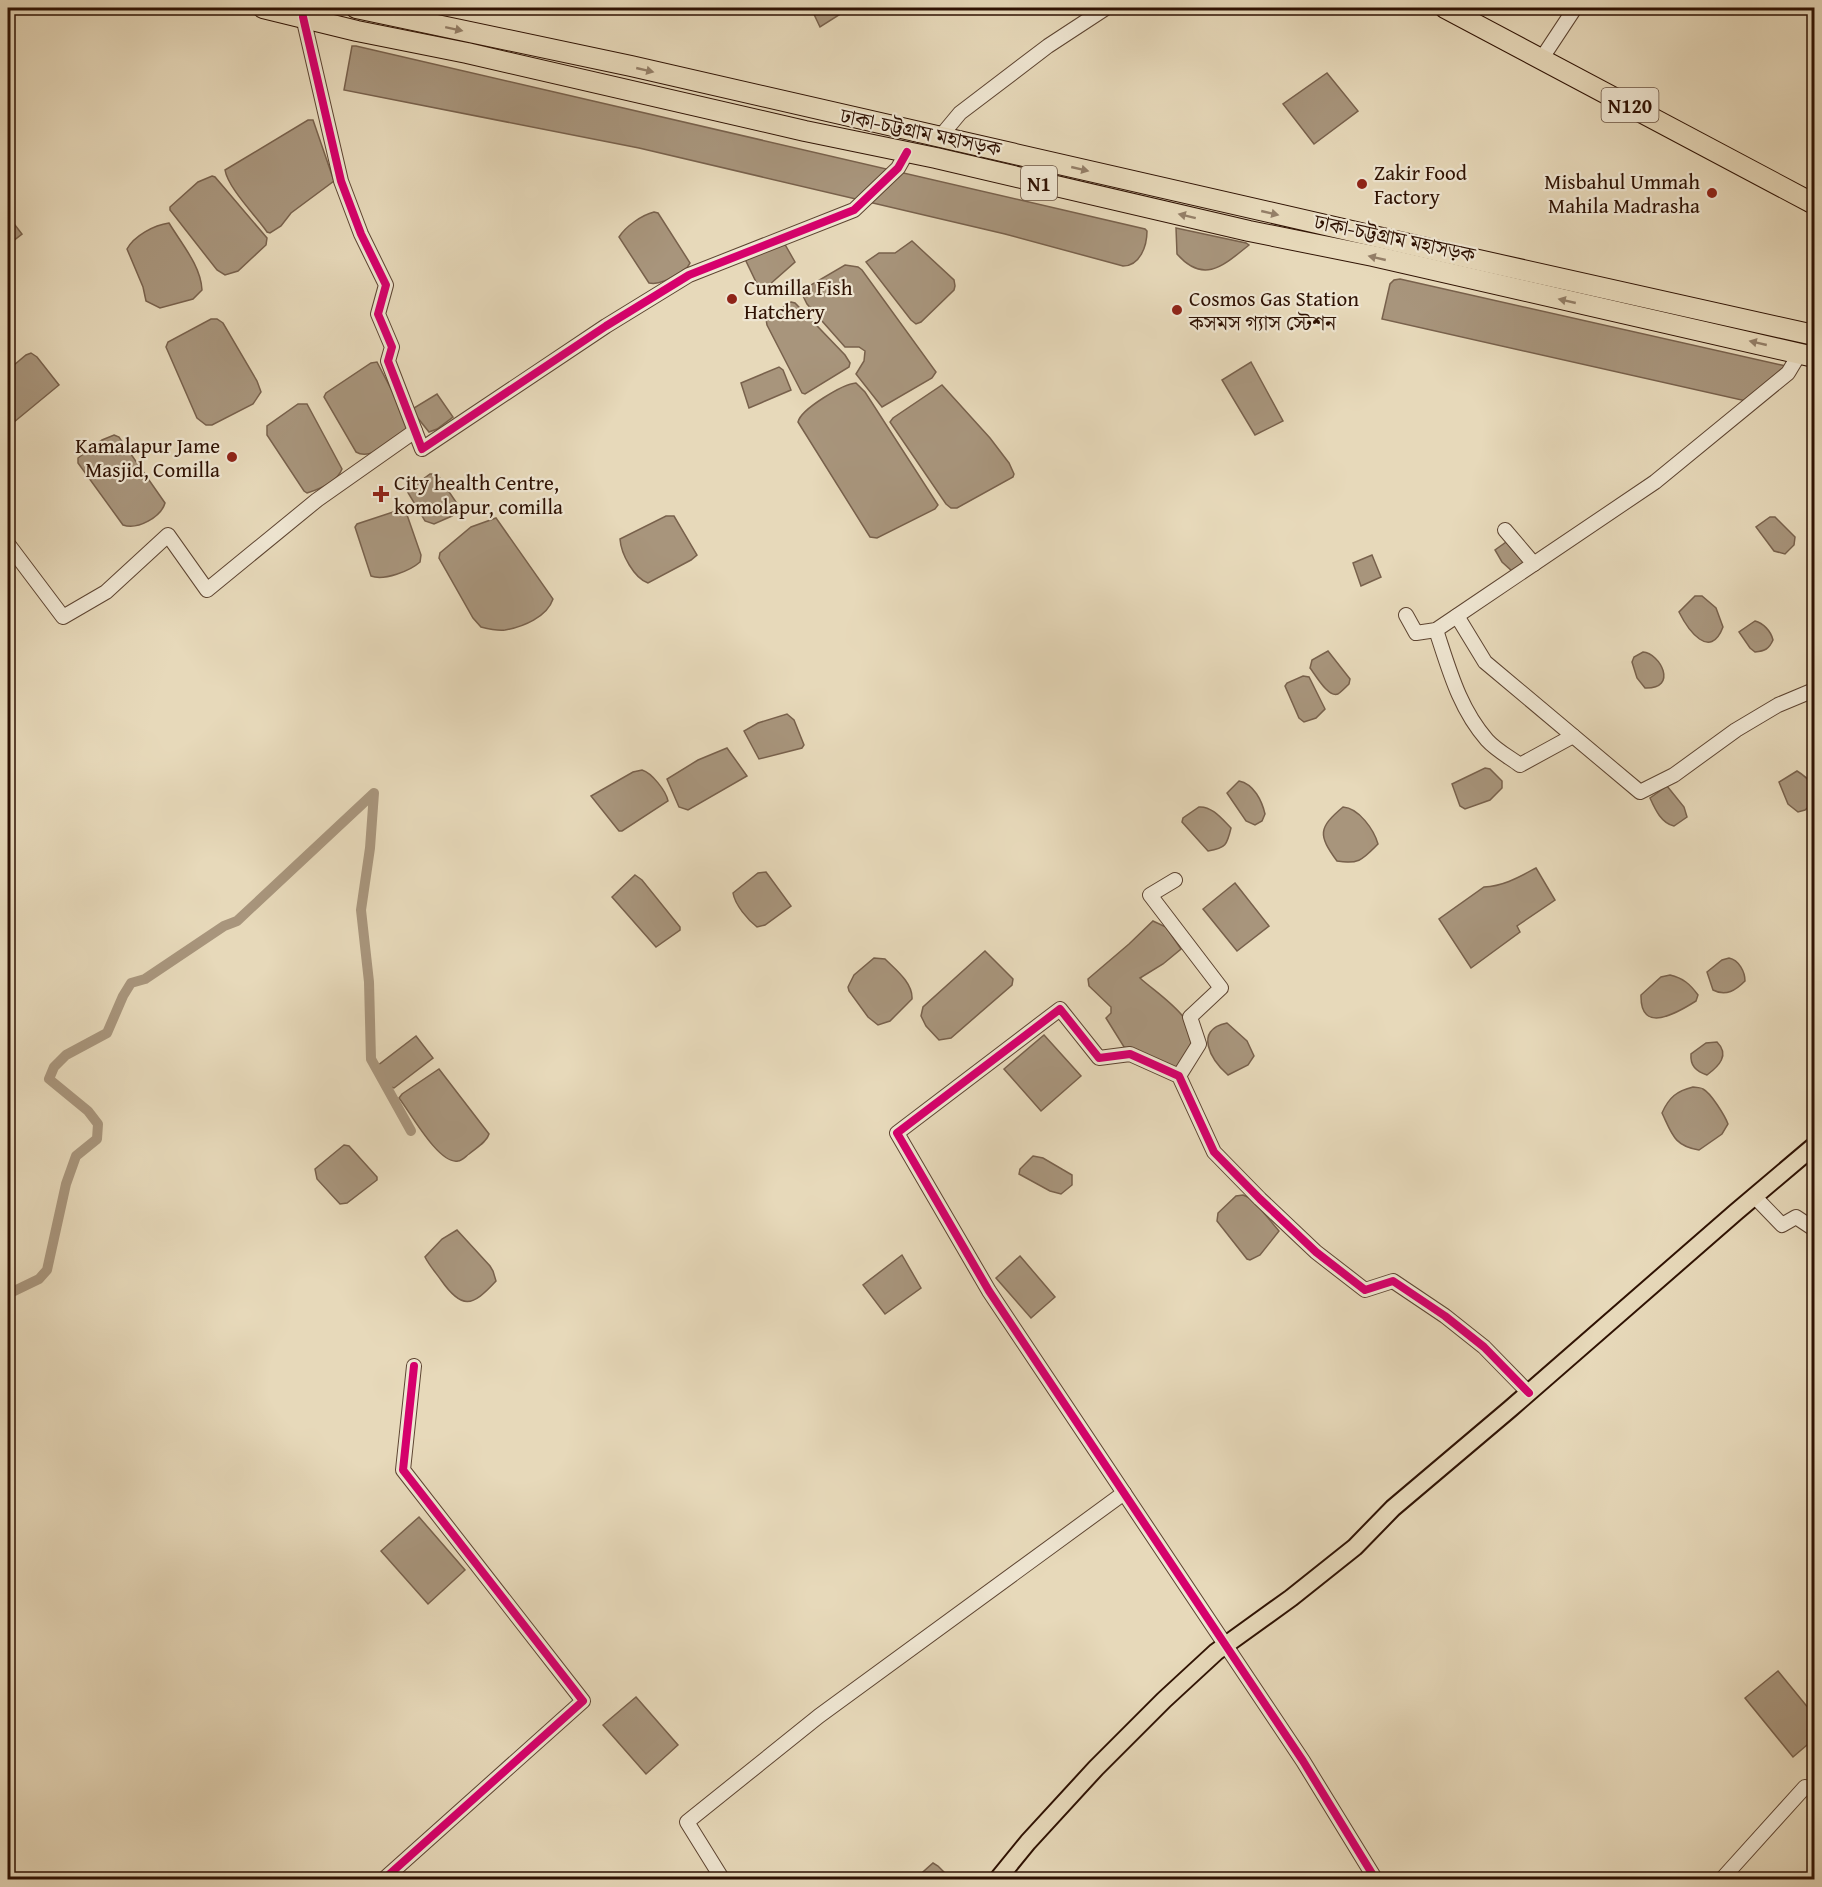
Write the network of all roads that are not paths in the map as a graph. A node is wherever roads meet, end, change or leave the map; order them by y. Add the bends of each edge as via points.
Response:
1 (264, 8) edge
2 (356, 8) edge
3 (1106, 8) edge
4 (1445, 8) edge
5 (1575, 8) edge
6 (303, 17) junction
7 (1542, 58) junction
8 (940, 137) junction
9 (902, 160) junction
10 (1815, 204) edge
11 (1815, 334) edge
12 (1807, 355) edge
13 (415, 431) junction
14 (1505, 530) dead end
15 (8, 544) edge
16 (1534, 564) junction
17 (1406, 615) dead end
18 (1457, 616) junction
19 (1436, 630) junction
20 (1815, 690) edge
21 (1573, 736) junction
22 (1175, 880) dead end
23 (1179, 1076) junction
24 (1815, 1146) edge
25 (1754, 1196) junction
26 (1815, 1229) edge
27 (414, 1366) dead end
28 (1529, 1393) junction
29 (1124, 1492) junction
30 (1225, 1645) junction
31 (1815, 1790) edge
32 (383, 1880) edge
33 (723, 1880) edge
34 (997, 1880) edge
35 (1376, 1880) edge
36 (1721, 1880) edge

1 - 6 highway, ঢাকা-চট্টগ্রাম মহাসড়ক / N1
2 -> 8 highway, ঢাকা-চট্টগ্রাম মহাসড়ক / N1
3 - 8 street via 1048,46 960,113
4 - 7 highway, N120
5 - 7 street
6 - 9 highway, ঢাকা-চট্টগ্রাম মহাসড়ক / N1 via 772,124
6 - 13 street via 341,181 386,285 378,314 392,347 388,361
7 - 10 highway, N120
8 -> 11 highway, ঢাকা-চট্টগ্রাম মহাসড়ক / N1
12 -> 9 highway, ঢাকা-চট্টগ্রাম মহাসড়ক / N1 via 1152,207
9 - 13 street via 854,210 689,275 422,449
12 - 16 street via 1655,482
13 - 15 street via 317,500 207,590 168,535 106,592 63,617
14 - 16 street
16 - 18 street
17 - 19 street via 1416,633
18 - 19 street
18 - 21 street via 1485,662
19 - 21 street via 1450,676 1469,716 1497,749 1520,765
20 - 21 street via 1778,705 1674,775 1640,792
22 - 23 street via 1150,895 1221,988 1190,1017 1199,1044
23 - 28 street via 1214,1152 1316,1252 1365,1290 1394,1281 1484,1347
23 - 29 street via 1130,1054 1099,1058 1060,1009 897,1133 989,1291
24 - 25 main road
25 - 26 street via 1782,1225 1796,1217
25 - 28 main road
27 - 32 street via 403,1470 583,1701
28 - 30 main road via 1393,1508 1355,1547
29 - 30 street
29 - 33 street via 819,1716 687,1822
30 - 34 main road via 1095,1768
30 - 35 street
31 - 36 street via 1805,1787

